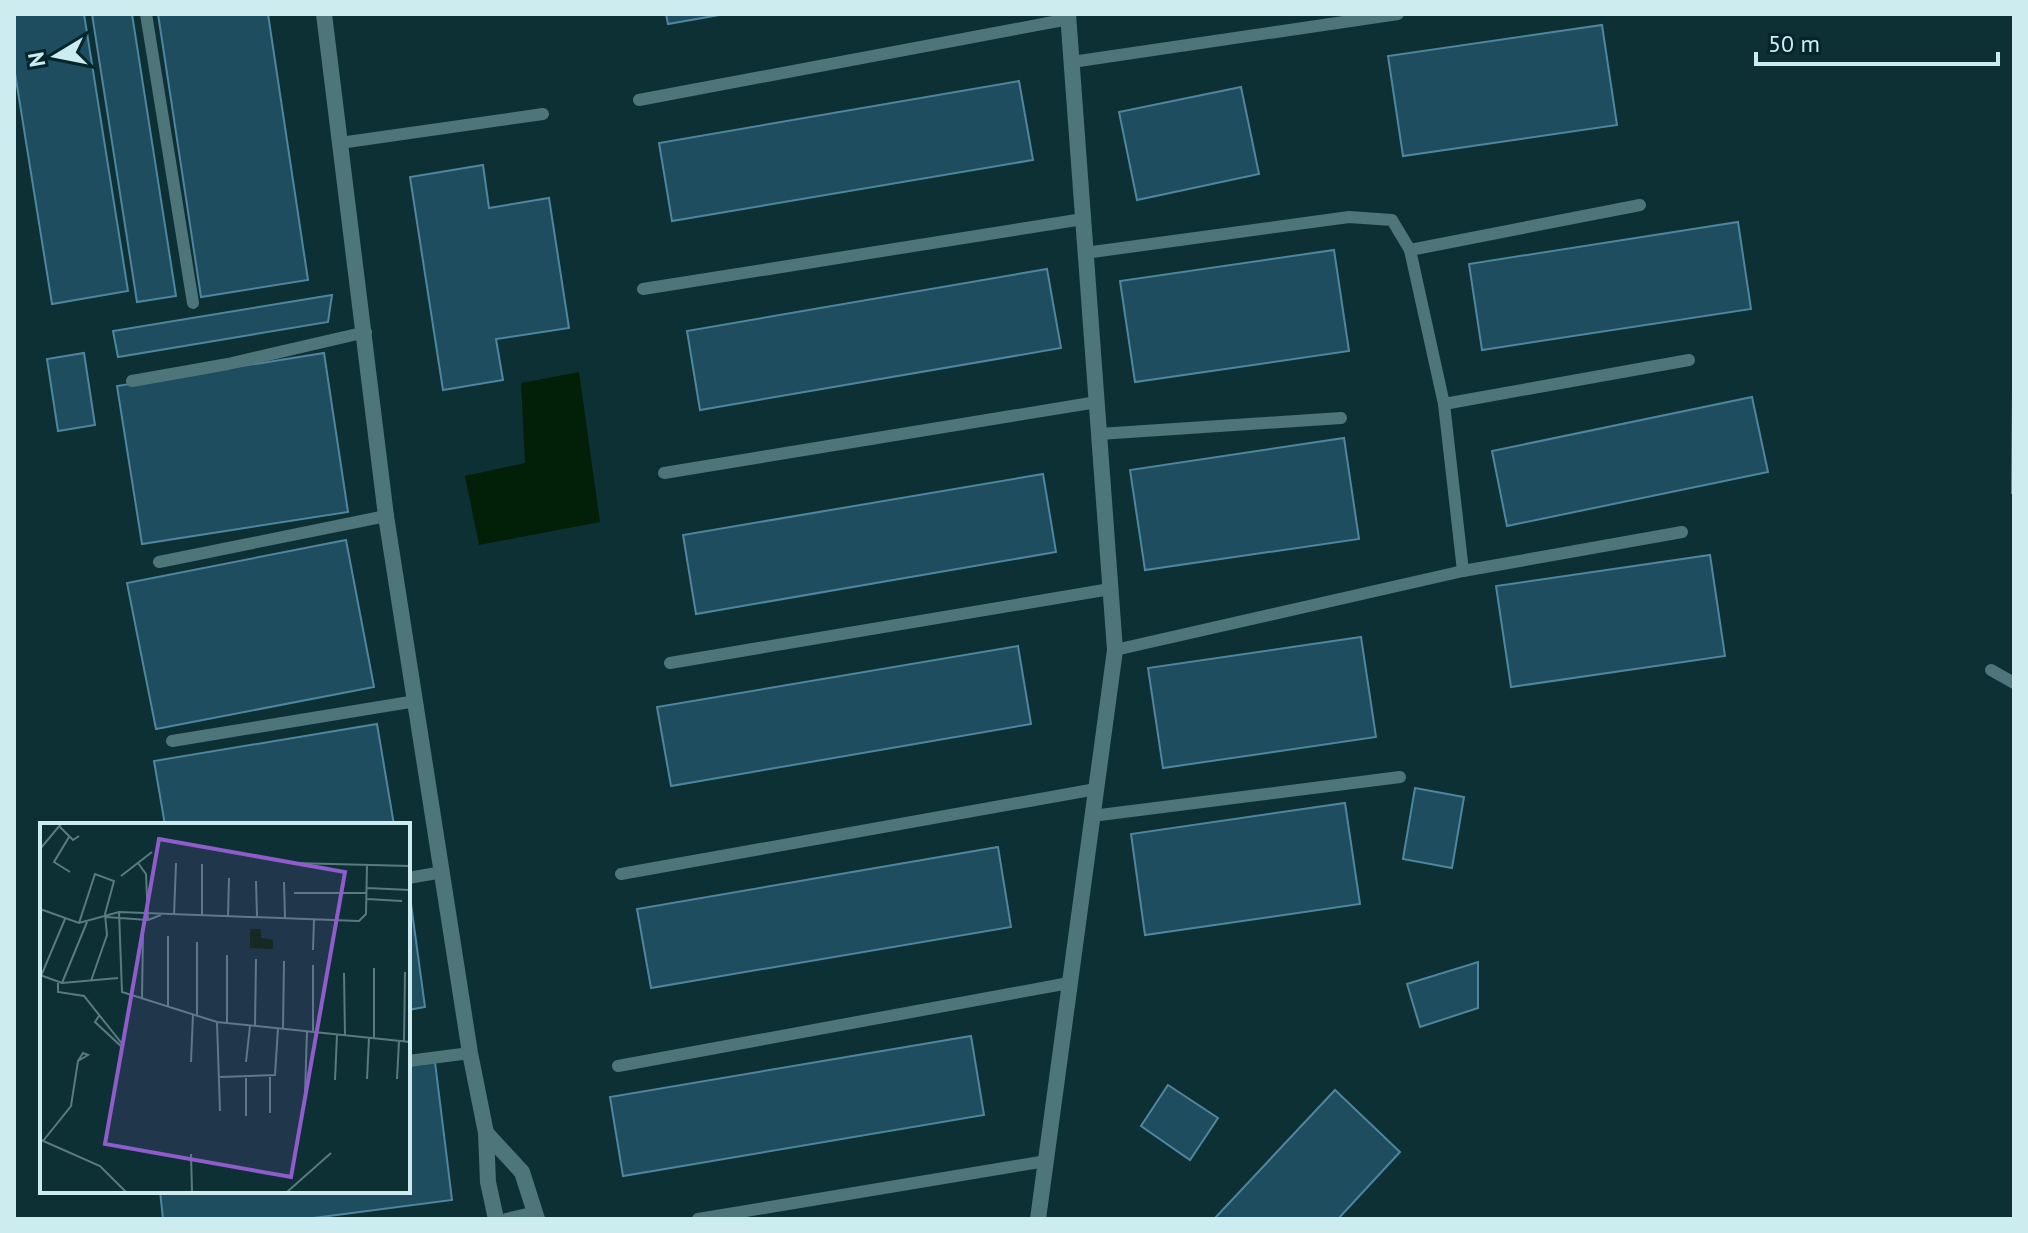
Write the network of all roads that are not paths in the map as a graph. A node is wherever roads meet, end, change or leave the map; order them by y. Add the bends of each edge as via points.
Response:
1 (146, 14) edge
2 (324, 14) edge
3 (1398, 14) edge
4 (1068, 17) edge
5 (1072, 62) junction
6 (639, 100) dead end
7 (543, 114) dead end
8 (340, 143) junction
9 (1640, 205) dead end
10 (1083, 219) junction
11 (1410, 250) junction
12 (1085, 253) junction
13 (643, 289) dead end
14 (193, 303) dead end
15 (366, 332) junction
16 (1689, 360) dead end
17 (132, 381) dead end
18 (1097, 402) junction
19 (1444, 404) junction
20 (1341, 418) dead end
21 (1099, 434) junction
22 (664, 473) dead end
23 (386, 516) junction
24 (1682, 532) dead end
25 (159, 562) dead end
26 (1463, 571) junction
27 (1110, 589) junction
28 (1115, 650) junction
29 (670, 663) dead end
30 (1991, 670) dead end
31 (2014, 683) edge
32 (416, 701) junction
33 (172, 741) dead end
34 (1400, 777) dead end
35 (1096, 789) junction
36 (1092, 816) junction
37 (443, 872) junction
38 (621, 874) dead end
39 (410, 878) edge
40 (1069, 983) junction
41 (470, 1053) junction
42 (410, 1061) edge
43 (618, 1066) dead end
44 (486, 1133) junction
45 (1046, 1161) junction
46 (536, 1216) edge
47 (496, 1219) edge
48 (506, 1219) edge
49 (698, 1219) edge
50 (1038, 1219) edge

1 - 14 lane
2 - 8 street
3 - 5 lane
4 - 5 street
4 - 6 lane
5 - 10 street
7 - 8 lane
8 - 15 street
9 - 11 lane
10 - 12 street
10 - 13 lane
11 - 12 lane via 1392,220 1370,216
11 - 19 lane
12 - 18 street
15 - 17 lane
15 - 23 street
16 - 19 lane
18 - 21 street
18 - 22 lane
19 - 26 lane
20 - 21 lane
21 - 27 street
23 - 25 lane
23 - 32 street
24 - 26 lane
26 - 28 lane
27 - 28 street
27 - 29 lane
28 - 35 street
30 - 31 lane
32 - 33 lane
32 - 37 street
34 - 36 lane
35 - 36 street
35 - 38 lane
36 - 40 street
37 - 39 lane
37 - 41 street
40 - 43 lane
40 - 45 street
41 - 42 lane
41 - 44 street
44 - 46 street via 522,1172
44 - 47 street
45 - 49 lane
45 - 50 street
46 - 48 lane

